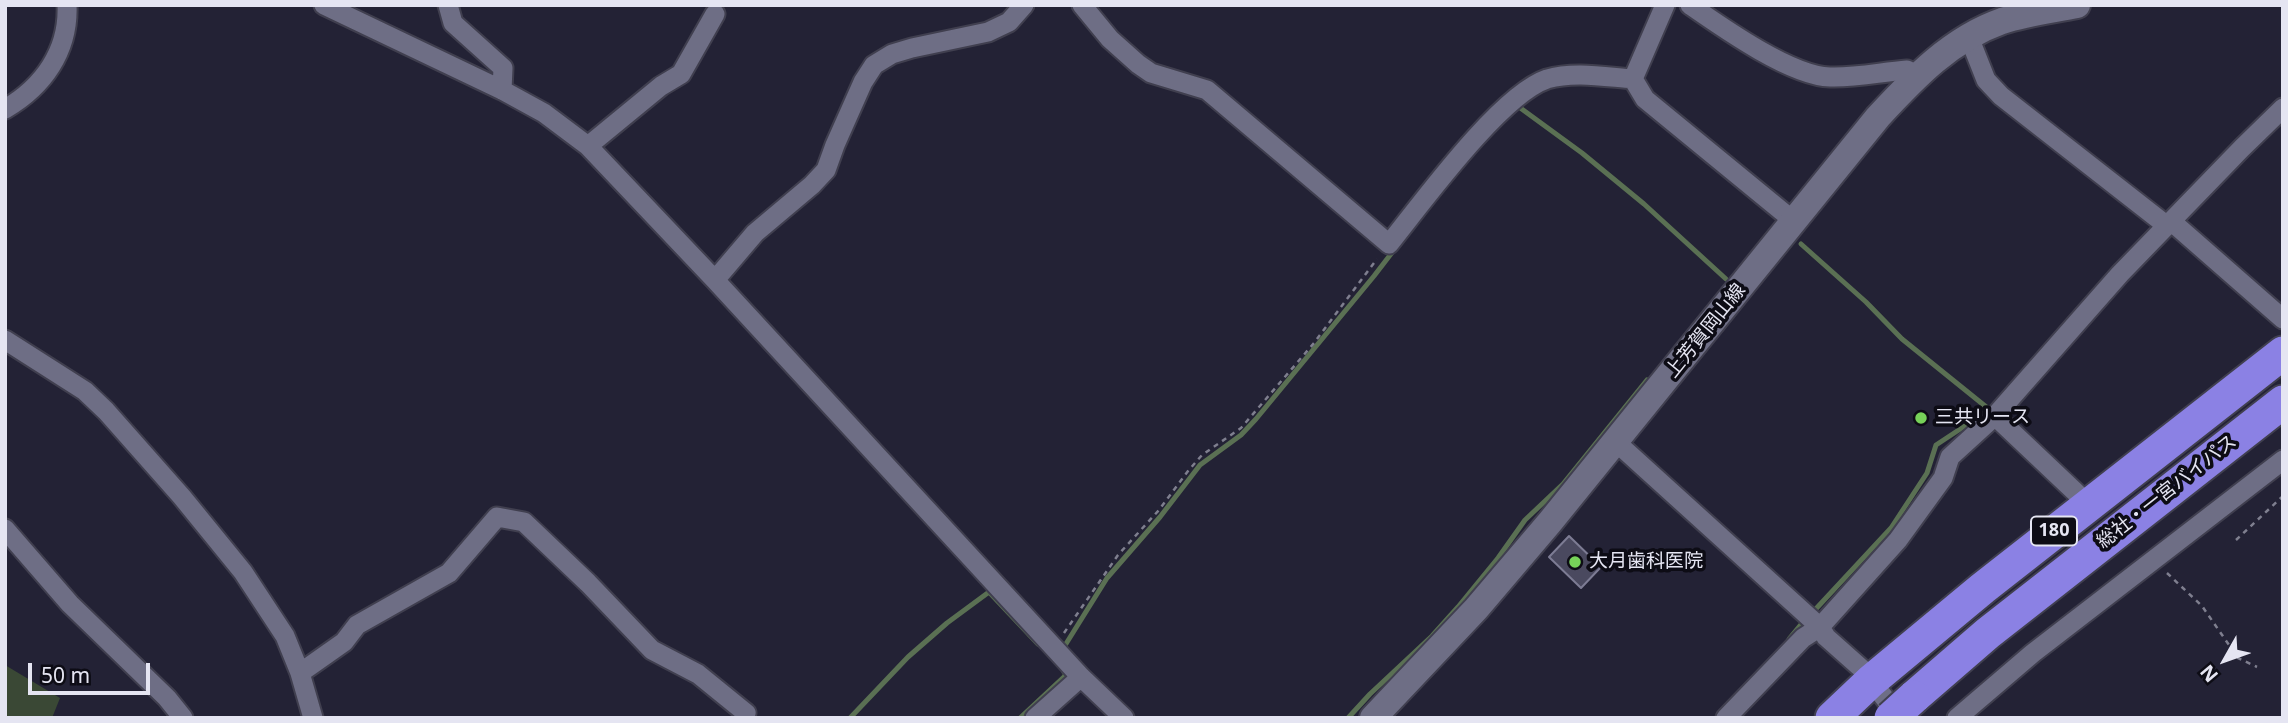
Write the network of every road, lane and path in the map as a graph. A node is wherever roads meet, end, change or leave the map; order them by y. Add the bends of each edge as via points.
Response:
1 (67, 5) edge
2 (324, 5) edge
3 (448, 5) edge
4 (1024, 5) edge
5 (1082, 5) edge
6 (1665, 5) edge
7 (1690, 5) edge
8 (2077, 5) edge
9 (715, 13) dead end
10 (1969, 37) junction
11 (1917, 75) junction
12 (1633, 79) junction
13 (502, 90) junction
14 (2283, 108) edge
15 (5, 109) edge
16 (588, 146) junction
17 (1795, 222) junction
18 (2165, 222) junction
19 (1388, 244) junction
20 (715, 280) junction
21 (2283, 319) edge
22 (5, 340) edge
23 (2283, 353) edge
24 (2283, 402) edge
25 (1995, 416) junction
26 (2283, 427) edge
27 (1616, 442) junction
28 (2283, 460) edge
29 (2283, 496) edge
30 (2088, 504) junction
31 (5, 529) edge
32 (2236, 540) dead end
33 (2156, 559) junction
34 (1819, 626) junction
35 (1055, 648) junction
36 (2257, 667) dead end
37 (300, 673) junction
38 (1081, 677) junction
39 (1871, 681) junction
40 (1906, 712) edge
41 (183, 718) edge
42 (313, 718) edge
43 (744, 718) edge
44 (1035, 718) edge
45 (1124, 718) edge
46 (1373, 718) edge
47 (1726, 718) edge
48 (1832, 718) edge
49 (1958, 718) edge

1 - 15 street via 64,39 53,63 40,82
2 - 13 street
3 - 13 street via 453,23 503,68
4 - 20 street via 1009,22 988,32 912,48 874,65 826,170 755,233
5 - 19 street via 1138,64 1151,73 1208,90
6 - 12 street
7 - 11 street via 1804,72 1832,78 1906,70
8 - 10 main road, 上芳賀岡山線 via 2001,22
9 - 16 street via 681,74
10 - 11 main road, 上芳賀岡山線
10 - 18 street via 1986,80 2001,96
11 - 17 main road, 上芳賀岡山線
12 - 17 street via 1645,99
12 - 19 street via 1571,75 1546,80 1529,90 1456,160
13 - 16 street via 544,113
14 - 18 street
16 - 20 street
17 - 27 main road, 上芳賀岡山線
18 - 21 street
18 - 25 street
19 - 35 path via 1314,343 1241,428 1202,455 1118,555
20 - 35 street
22 - 37 street via 85,390 106,411 243,572 285,636
23 - 30 highway, 180
24 - 40 highway, 総社・一宮バイパス / 180 via 1998,625
25 - 30 street
25 - 34 street via 1950,457 1943,478 1898,540
26 - 40 highway via 2016,634
27 - 34 street
27 - 46 main road, 上芳賀岡山線 via 1476,610
28 - 33 street
29 - 32 path
30 - 39 highway, 180
31 - 41 street via 70,604
33 - 36 path via 2202,606 2238,658
33 - 49 street via 2033,653
34 - 39 street
34 - 47 street
35 - 38 street
37 - 42 street
37 - 43 street via 344,642 357,625 449,573 497,517 524,522 652,650 698,674 746,713
38 - 44 street
38 - 45 street
39 - 40 street
39 - 48 highway, 180

